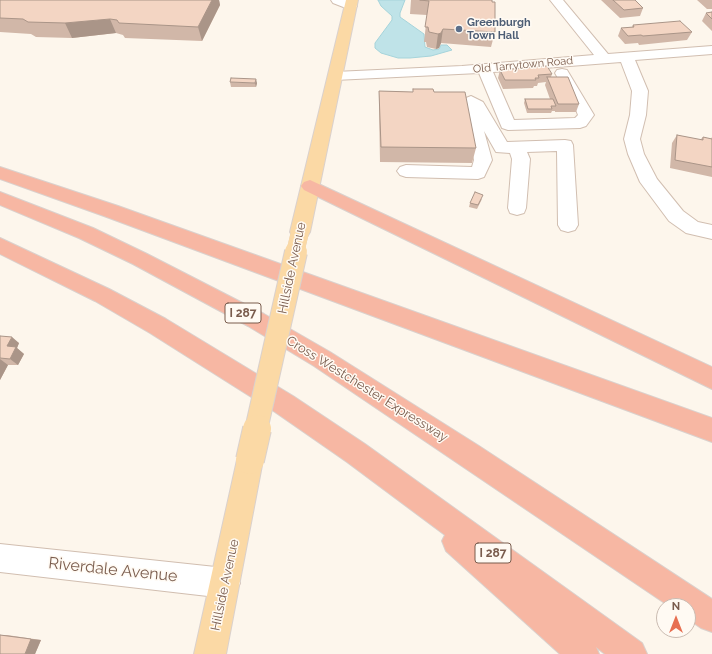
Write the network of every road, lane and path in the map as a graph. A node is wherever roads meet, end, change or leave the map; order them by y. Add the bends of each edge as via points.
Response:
1 (337, 0) edge
2 (556, 0) edge
3 (352, 3) edge
4 (705, 51) edge
5 (626, 57) junction
6 (605, 59) junction
7 (712, 61) edge
8 (555, 63) junction
9 (485, 68) junction
10 (462, 70) junction
11 (334, 76) junction
12 (471, 101) junction
13 (516, 147) junction
14 (406, 171) dead end
15 (0, 173) edge
16 (310, 186) junction
17 (0, 198) edge
18 (517, 208) dead end
19 (568, 225) dead end
20 (712, 232) edge
21 (0, 245) edge
22 (712, 378) edge
23 (712, 430) edge
24 (356, 453) junction
25 (0, 558) edge
26 (225, 583) junction
27 (712, 617) edge
28 (210, 654) edge
29 (583, 654) edge
30 (631, 654) edge

1 - 3 street
2 - 6 street
3 - 11 main road, Hillside Avenue
4 - 5 street, Old Tarrytown Road
4 - 7 street
5 - 6 street, Old Tarrytown Road
5 - 20 street via 640,91 632,139 649,182 676,216 693,228
6 - 8 street, Old Tarrytown Road
8 - 9 street, Old Tarrytown Road
8 - 9 street via 584,110 586,116 580,123 508,125
9 - 10 street, Old Tarrytown Road
10 - 11 street, Old Tarrytown Road
10 - 12 street
11 - 16 main road, Hillside Avenue
12 - 13 street via 478,105 502,148
12 - 14 street via 483,160 478,173
13 - 18 street via 521,159
13 - 19 street via 565,145
15 - 23 highway via 118,213
16 - 22 highway
16 - 26 main road, Hillside Avenue, bridge
17 - 27 highway, Cross Westchester Expressway / I 287 via 86,233 140,259 249,316 316,355 464,450
21 - 24 highway, I 287 via 158,326 238,374
24 - 29 highway
24 - 30 highway, I 287
25 - 26 street, Riverdale Avenue
26 - 28 main road, Hillside Avenue

